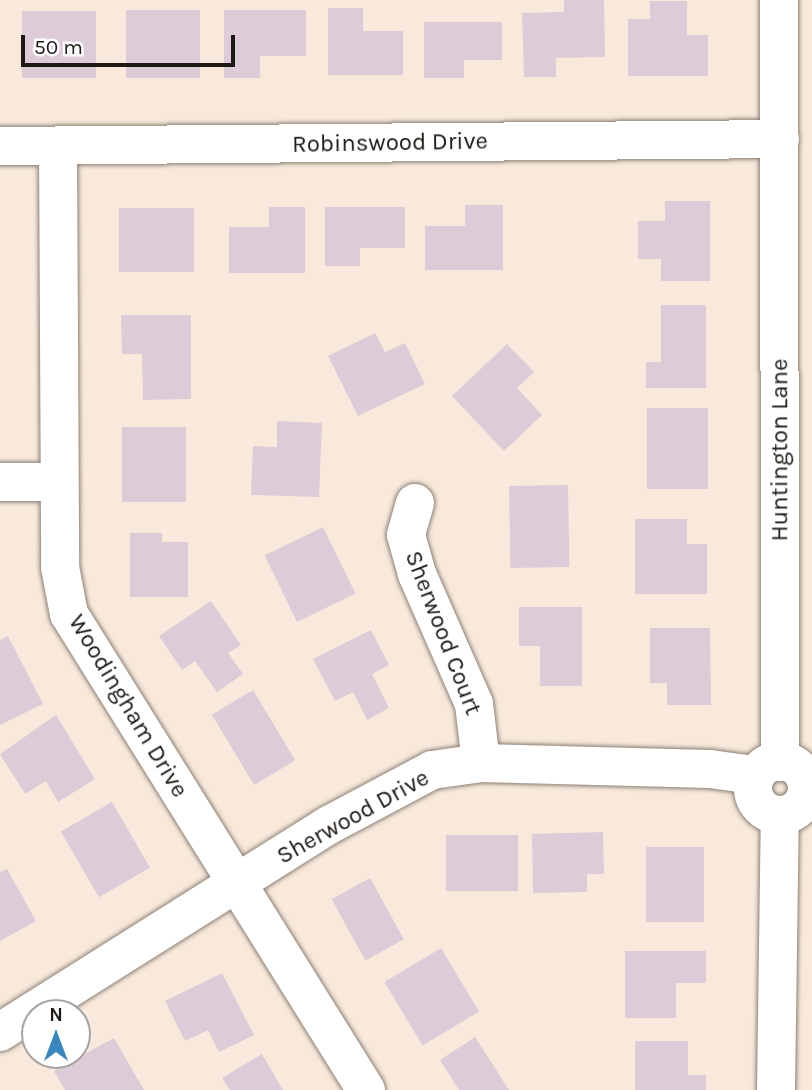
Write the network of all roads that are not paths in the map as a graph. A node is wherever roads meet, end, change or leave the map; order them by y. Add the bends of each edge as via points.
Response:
1 (779, 0) edge
2 (780, 139) junction
3 (0, 146) edge
4 (58, 146) junction
5 (0, 482) edge
6 (59, 482) junction
7 (415, 503) dead end
8 (481, 764) junction
9 (767, 768) junction
10 (799, 804) edge
11 (239, 884) junction
12 (0, 1032) edge
13 (366, 1090) edge
14 (776, 1090) edge

1 - 2 street, Huntington Lane
2 - 4 street, Robinswood Drive
2 - 9 street, Huntington Lane
3 - 4 street, Robinswood Drive
4 - 6 street, Woodingham Drive
5 - 6 street
6 - 11 street, Woodingham Drive via 60,567 69,614
7 - 8 street, Sherwood Court via 406,535 417,574 474,704
8 - 9 street, Sherwood Drive
8 - 11 street, Sherwood Drive via 432,770 329,825
9 - 10 street, Huntington Lane via 755,798 770,814
10 - 14 street, Huntington Lane
11 - 12 street, Sherwood Drive
11 - 13 street, Woodingham Drive

